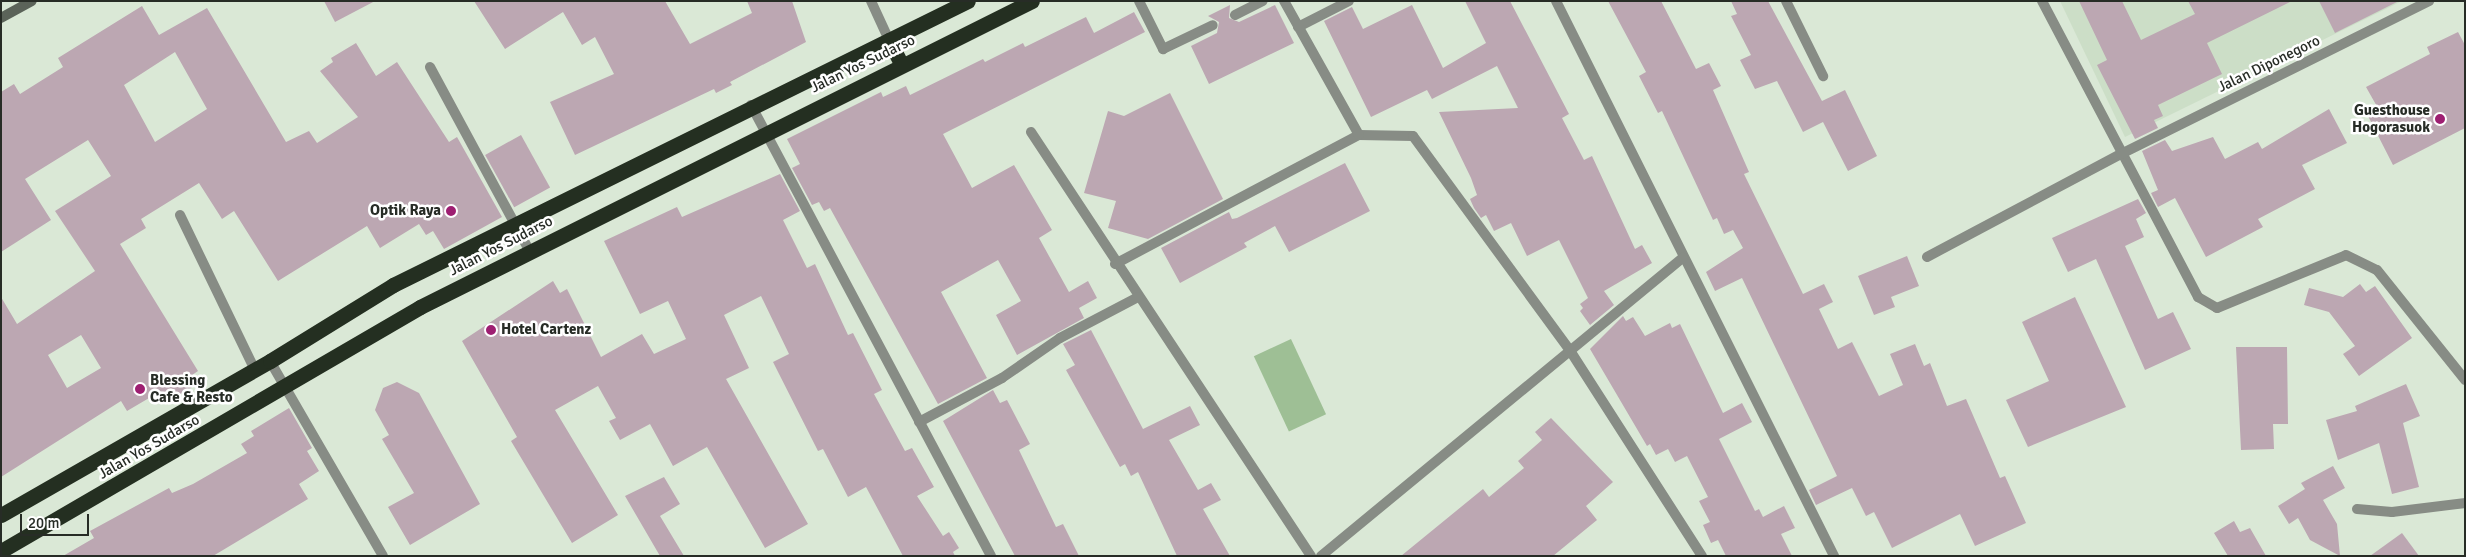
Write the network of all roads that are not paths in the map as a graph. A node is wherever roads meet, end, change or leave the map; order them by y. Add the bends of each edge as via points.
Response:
1 (32, 1) edge
2 (871, 1) edge
3 (968, 1) edge
4 (1139, 1) edge
5 (1263, 1) edge
6 (1284, 1) edge
7 (1349, 1) edge
8 (1556, 1) edge
9 (1786, 1) edge
10 (2042, 1) edge
11 (2429, 1) edge
12 (1029, 2) edge
13 (953, 10) junction
14 (1236, 14) dead end
15 (1, 18) edge
16 (1213, 25) dead end
17 (1298, 27) junction
18 (966, 34) junction
19 (889, 40) junction
20 (902, 65) junction
21 (430, 67) dead end
22 (1823, 76) dead end
23 (751, 105) junction
24 (764, 132) junction
25 (1031, 132) dead end
26 (1359, 135) junction
27 (2121, 154) junction
28 (180, 215) dead end
29 (515, 223) junction
30 (530, 252) junction
31 (1926, 257) dead end
32 (1683, 258) junction
33 (1115, 264) junction
34 (1138, 298) junction
35 (1569, 349) junction
36 (270, 362) junction
37 (255, 370) junction
38 (2465, 380) edge
39 (284, 390) junction
40 (919, 422) junction
41 (2465, 503) edge
42 (2357, 509) dead end
43 (1, 515) edge
44 (1, 552) edge
45 (986, 554) edge
46 (383, 556) edge
47 (1311, 556) edge
48 (1321, 556) edge
49 (1702, 556) edge
50 (1834, 556) edge

1 - 15 main road
2 - 19 street
3 - 13 highway, Jalan Yos Sudarso
4 - 16 street via 1164,49
5 - 14 street
6 - 17 street
7 - 17 street
8 - 32 street
9 - 22 street
10 - 27 street
11 - 27 street, Jalan Diponegoro
12 - 18 highway, Jalan Yos Sudarso
13 - 18 highway
13 - 19 highway, Jalan Yos Sudarso
17 - 26 street
18 - 20 highway, Jalan Yos Sudarso
19 - 20 highway
19 - 23 highway, Jalan Yos Sudarso
20 - 24 highway, Jalan Yos Sudarso
21 - 29 street
23 - 24 street
23 - 29 highway, Jalan Yos Sudarso
24 - 30 highway, Jalan Yos Sudarso
24 - 40 street
25 - 33 street
26 - 33 street
26 - 35 street via 1413,136
27 - 31 street, Jalan Diponegoro
27 - 38 street via 2198,298 2217,308 2346,256 2377,270
28 - 37 street
29 - 30 street
29 - 36 highway, Jalan Yos Sudarso via 393,285
30 - 39 highway, Jalan Yos Sudarso via 420,307
32 - 35 street
32 - 50 street
33 - 34 street
34 - 40 street via 1060,338 1002,378
34 - 47 street
35 - 48 street
35 - 49 street
36 - 37 highway, Jalan Yos Sudarso
36 - 39 street
37 - 43 highway, Jalan Yos Sudarso
39 - 44 highway, Jalan Yos Sudarso
39 - 46 street
40 - 45 street
41 - 42 street via 2392,512

